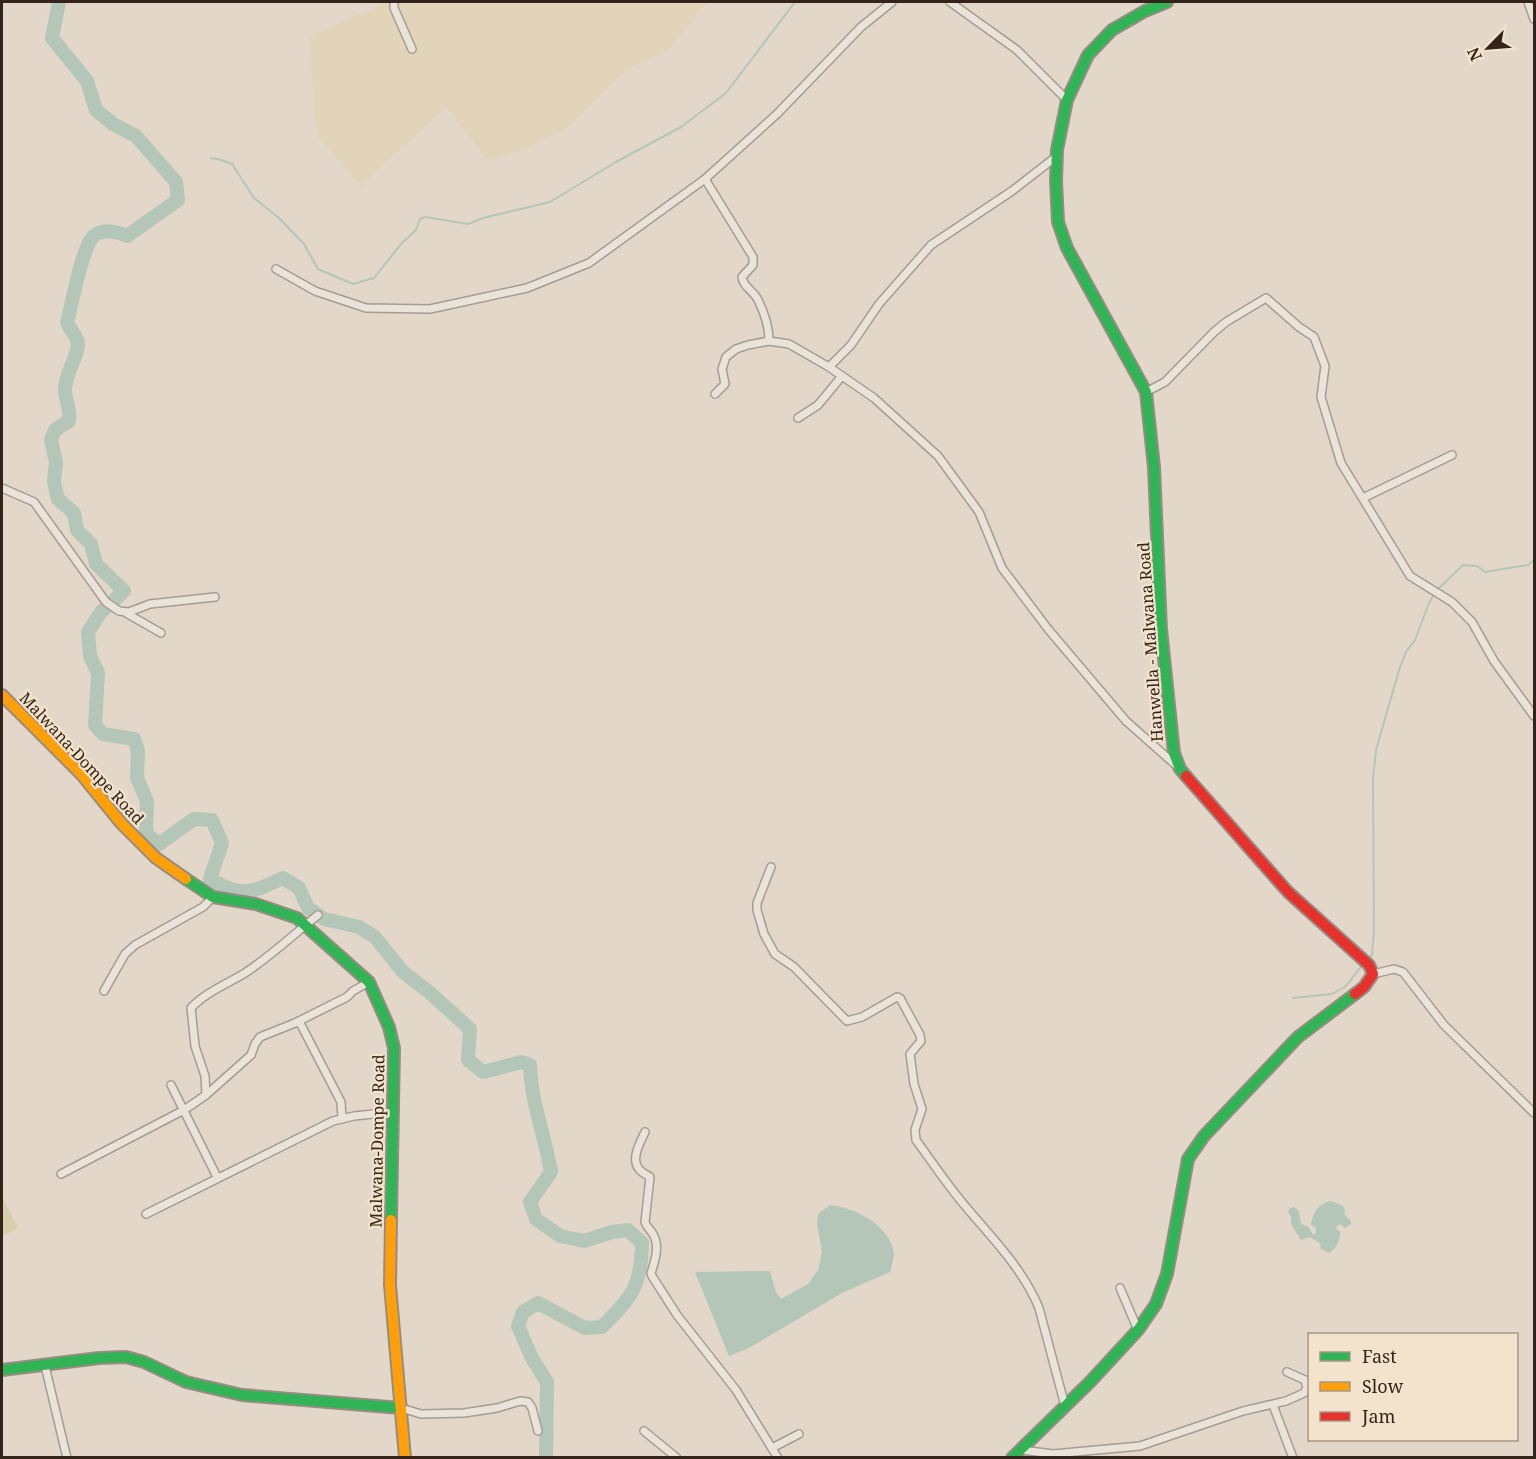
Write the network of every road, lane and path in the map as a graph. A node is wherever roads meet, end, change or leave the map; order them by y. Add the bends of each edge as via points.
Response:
1 (394, 2) edge
2 (892, 2) edge
3 (950, 2) edge
4 (1167, 2) edge
5 (1528, 2) edge
6 (1534, 19) edge
7 (412, 49) dead end
8 (1067, 100) junction
9 (1057, 156) junction
10 (705, 179) junction
11 (276, 268) dead end
12 (769, 341) junction
13 (829, 367) junction
14 (842, 376) junction
15 (1146, 392) junction
16 (715, 394) dead end
17 (798, 418) dead end
18 (1452, 455) dead end
19 (2, 488) edge
20 (1363, 498) junction
21 (215, 597) dead end
22 (123, 611) junction
23 (161, 633) dead end
24 (2, 694) edge
25 (1534, 716) edge
26 (1180, 769) junction
27 (771, 867) dead end
28 (213, 897) junction
29 (318, 915) dead end
30 (305, 925) junction
31 (1368, 965) junction
32 (369, 982) junction
33 (104, 991) dead end
34 (299, 1021) junction
35 (171, 1085) dead end
36 (206, 1095) junction
37 (184, 1110) junction
38 (393, 1112) junction
39 (1534, 1113) edge
40 (342, 1119) junction
41 (645, 1132) dead end
42 (61, 1174) dead end
43 (217, 1177) junction
44 (146, 1214) dead end
45 (1120, 1288) dead end
46 (1138, 1330) junction
47 (45, 1366) junction
48 (2, 1370) edge
49 (1287, 1372) dead end
50 (1273, 1405) junction
51 (1065, 1406) junction
52 (401, 1408) junction
53 (538, 1431) dead end
54 (644, 1431) dead end
55 (799, 1434) dead end
56 (774, 1454) edge
57 (1024, 1454) edge
58 (67, 1458) edge
59 (405, 1458) edge
60 (677, 1458) edge
61 (1012, 1458) edge
62 (1293, 1458) edge

1 - 7 street
2 - 10 street via 861,27 777,114
3 - 8 street via 1017,50
4 - 8 street, Hanwella - Malwana Road via 1112,30 1088,55
5 - 6 street
8 - 9 street, Hanwella - Malwana Road
9 - 13 street via 931,245
9 - 15 street, Hanwella - Malwana Road via 1058,222 1067,248
10 - 11 street via 589,263 527,288 430,309 366,308 315,291
10 - 12 street via 753,257 753,265 742,277 742,283 758,298
12 - 13 street via 789,344
12 - 16 street via 736,349 726,357 722,369 725,384
13 - 14 street
14 - 17 street via 818,405
14 - 26 street via 874,398 938,456 979,512 1002,568 1048,629 1126,721
15 - 20 street via 1165,382 1226,322 1266,298 1314,337 1320,349 1326,366 1321,397 1341,463
15 - 26 street, Hanwella - Malwana Road via 1154,467 1161,628 1174,753
18 - 20 street
19 - 22 street via 34,502 106,602
20 - 25 street via 1410,576 1452,602 1472,622 1494,661
21 - 22 street
22 - 23 street
24 - 28 street, Malwana-Dompe Road via 156,858
26 - 31 street, Hanwella - Malwana Road via 1288,892
27 - 51 street via 757,909 775,954 794,967 847,1021 900,998 921,1041 910,1054 922,1109 916,1140 1033,1293
28 - 30 street, Malwana-Dompe Road via 256,904 297,918
28 - 33 street via 203,907 135,945 125,954
29 - 30 street
30 - 32 street, Malwana-Dompe Road
30 - 36 street via 246,973 191,1008 195,1046 206,1076
31 - 39 street via 1403,972 1444,1025
31 - 46 street via 1364,987 1298,1037 1204,1136 1188,1159 1167,1274 1156,1304
32 - 34 street
32 - 38 street, Malwana-Dompe Road via 394,1048
34 - 36 street via 260,1037 251,1055
34 - 40 street via 341,1102
35 - 37 street
36 - 37 street
37 - 42 street
37 - 43 street
38 - 40 street
38 - 52 street, Malwana-Dompe Road via 390,1286
40 - 43 street
41 - 56 street via 636,1162 640,1171 650,1177 645,1222 657,1246 652,1276 736,1390
43 - 44 street
45 - 46 street
46 - 51 street
47 - 48 street
47 - 52 street via 126,1357 186,1382 242,1395
47 - 58 street
49 - 50 street via 1305,1380 1307,1388 1304,1393
50 - 57 street via 1243,1411 1140,1446
50 - 62 street
51 - 57 street
52 - 53 street via 421,1414 464,1413 528,1402
52 - 59 street, Malwana-Dompe Road
54 - 60 street
55 - 56 street
57 - 61 street

